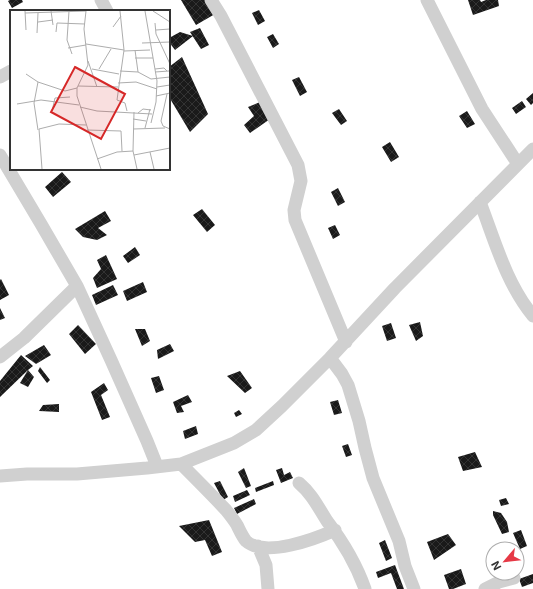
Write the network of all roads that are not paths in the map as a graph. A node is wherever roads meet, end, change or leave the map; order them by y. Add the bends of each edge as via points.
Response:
1 (101, 0) edge
2 (211, 0) edge
3 (427, 0) edge
4 (106, 10) edge
5 (10, 72) edge
6 (0, 78) edge
7 (533, 149) edge
8 (0, 155) edge
9 (518, 164) junction
10 (480, 202) junction
11 (77, 286) junction
12 (533, 316) edge
13 (346, 342) junction
14 (0, 357) edge
15 (330, 358) junction
16 (181, 464) junction
17 (157, 466) junction
18 (0, 476) edge
19 (299, 484) dead end
20 (334, 530) junction
21 (258, 546) junction
22 (503, 581) edge
23 (268, 589) edge
24 (365, 589) edge
25 (414, 589) edge
26 (485, 589) edge

1 - 4 street
2 - 13 street via 298,165 301,181 294,210 295,220
3 - 9 street via 482,109
5 - 6 street
7 - 9 street
8 - 11 street
9 - 10 street
10 - 12 street via 504,267 518,295
10 - 13 street via 394,288
11 - 14 street via 30,333
11 - 17 street
13 - 15 street
15 - 16 street via 256,430 234,443
15 - 25 street via 348,385 373,478 399,541
16 - 17 street
16 - 21 street via 227,511 248,542
17 - 18 street via 77,474
19 - 20 street via 307,490
20 - 21 street via 289,546
20 - 24 street via 347,549
21 - 23 street via 266,566
22 - 26 street

